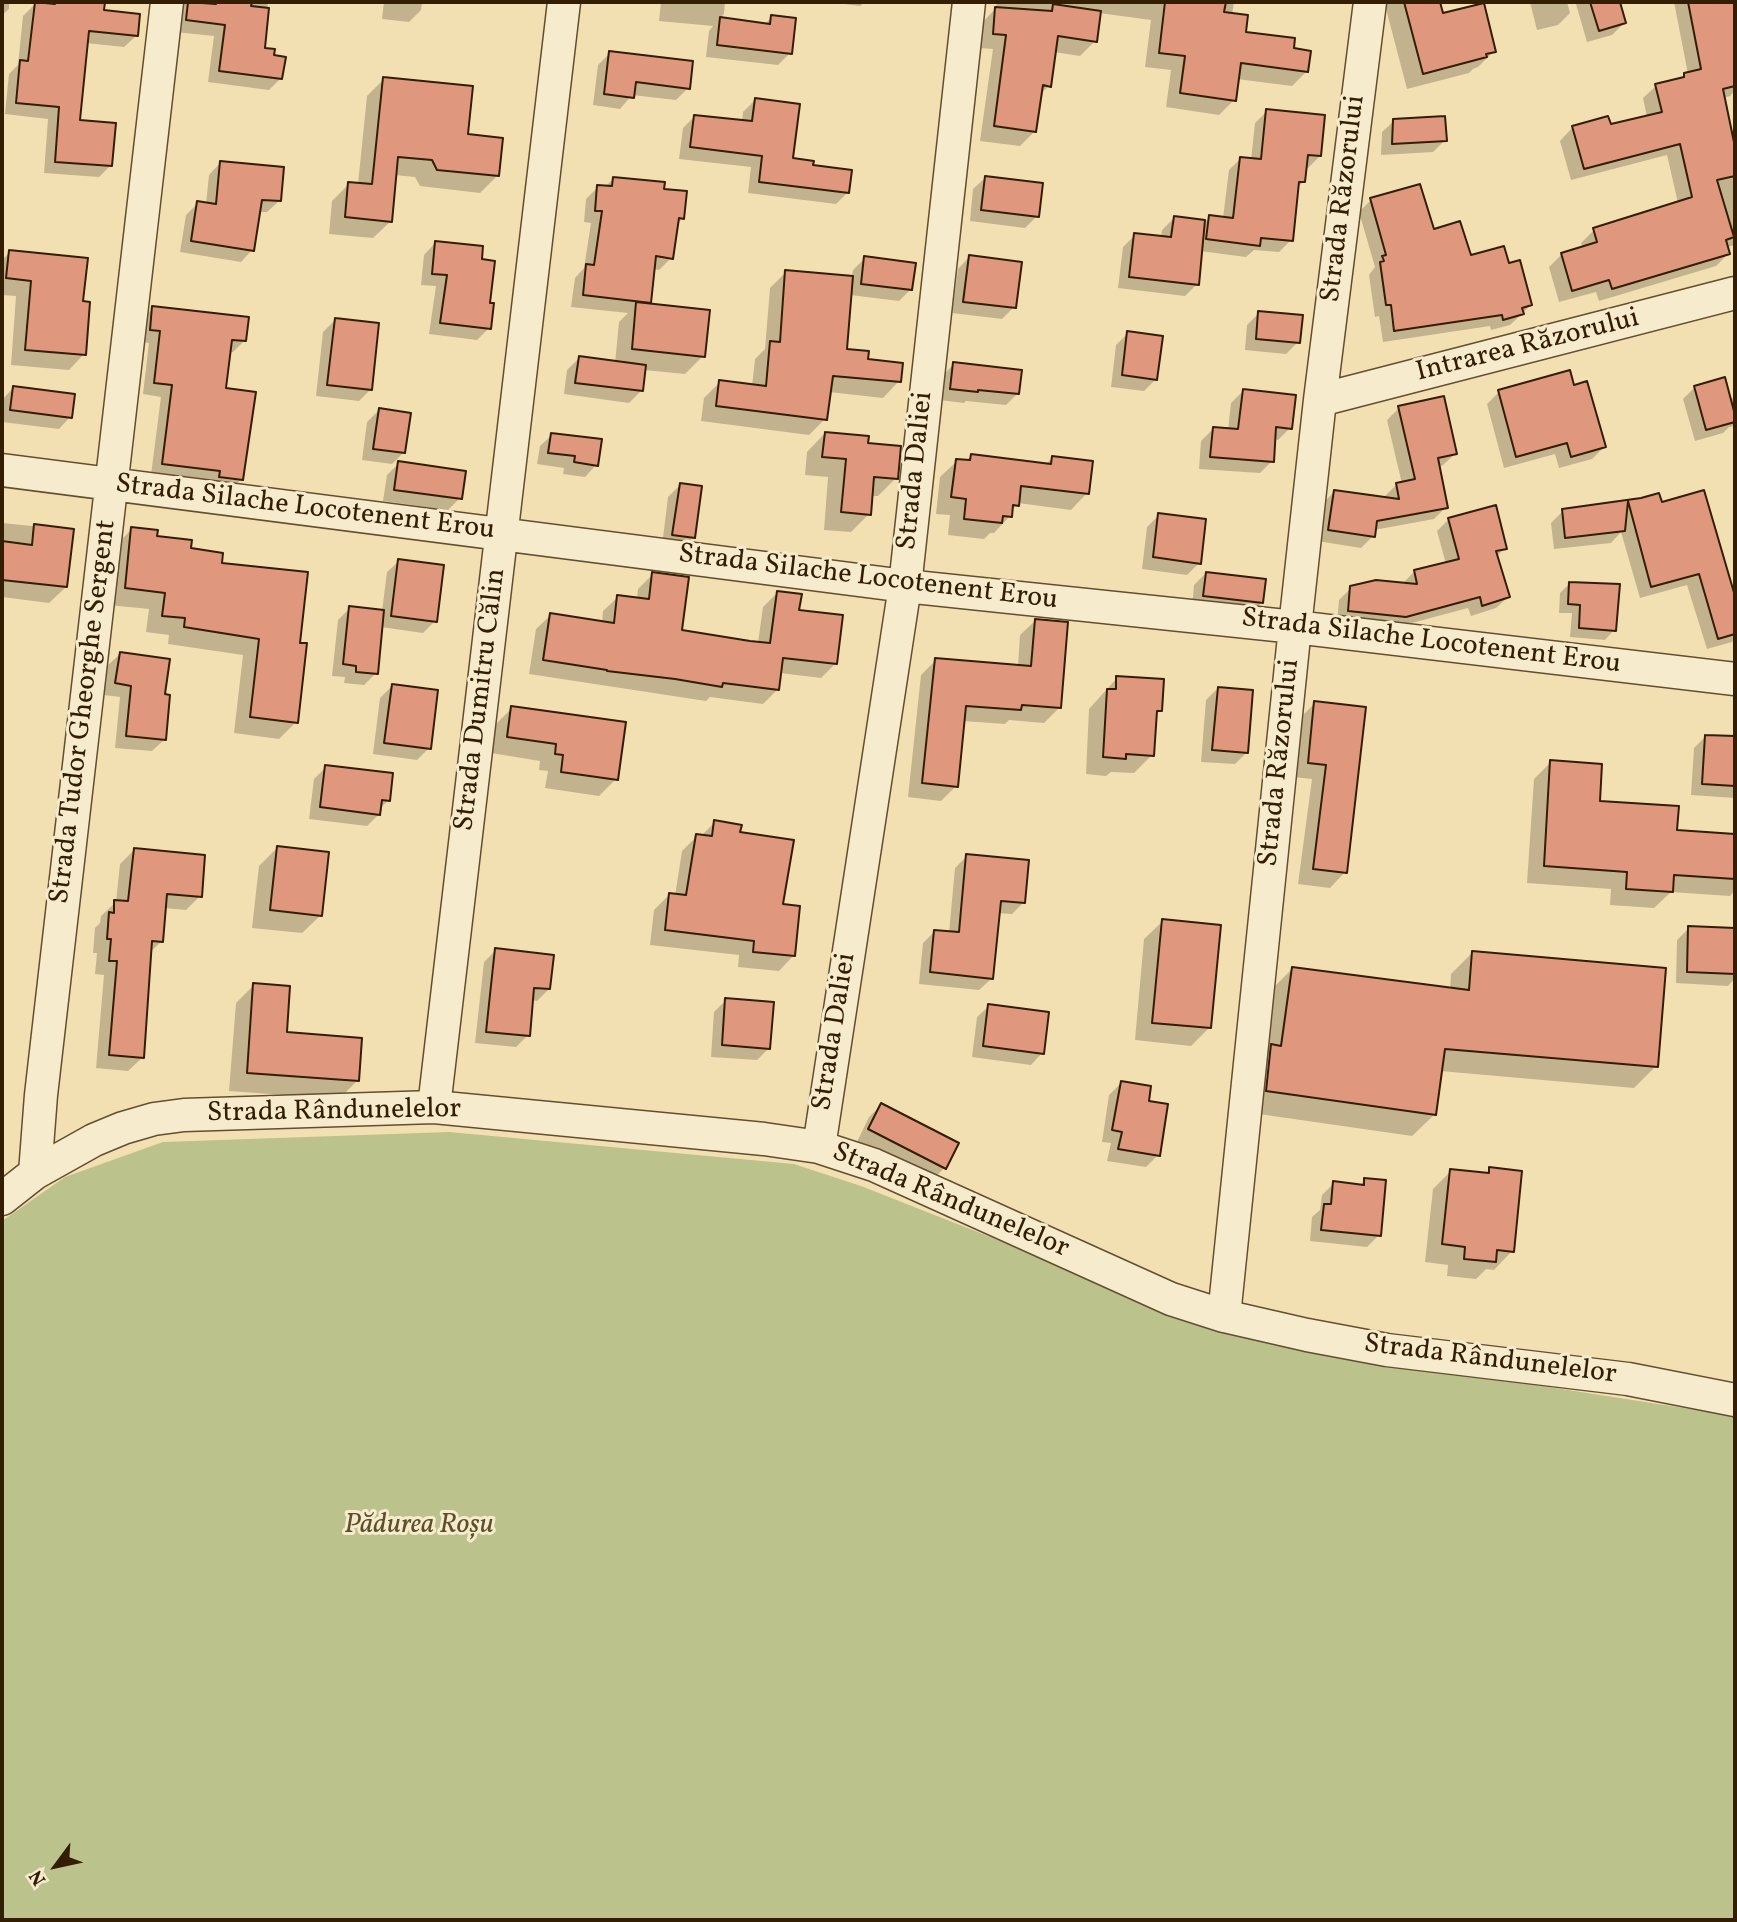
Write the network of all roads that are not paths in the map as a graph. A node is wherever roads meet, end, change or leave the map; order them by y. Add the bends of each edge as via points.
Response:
1 (167, 2) edge
2 (564, 2) edge
3 (969, 2) edge
4 (1370, 2) edge
5 (1735, 293) edge
6 (1320, 400) junction
7 (2, 470) edge
8 (112, 484) junction
9 (502, 534) junction
10 (905, 586) junction
11 (1295, 627) junction
12 (1735, 679) edge
13 (434, 1107) junction
14 (819, 1147) junction
15 (35, 1173) junction
16 (2, 1199) edge
17 (1224, 1316) junction
18 (1735, 1400) edge

1 - 8 street, Strada Tudor Gheorghe Sergent
2 - 9 street, Strada Dumitru Călin
3 - 10 street, Strada Daliei
4 - 6 street, Strada Răzorului
5 - 6 street, Intrarea Răzorului
6 - 11 street, Strada Răzorului
7 - 8 street, Strada Silache Locotenent Erou
8 - 9 street, Strada Silache Locotenent Erou
8 - 15 street, Strada Tudor Gheorghe Sergent
9 - 10 street, Strada Silache Locotenent Erou
9 - 13 street, Strada Dumitru Călin
10 - 11 street, Strada Silache Locotenent Erou
10 - 14 street, Strada Daliei
11 - 12 street, Strada Silache Locotenent Erou
11 - 17 street, Strada Răzorului
13 - 14 street, Strada Rândunelelor
13 - 15 street, Strada Rândunelelor via 154,1119 94,1140
14 - 17 street, Strada Rândunelelor via 874,1165 1171,1299
15 - 16 street, Strada Rândunelelor
17 - 18 street, Strada Rândunelelor via 1387,1350 1628,1379

